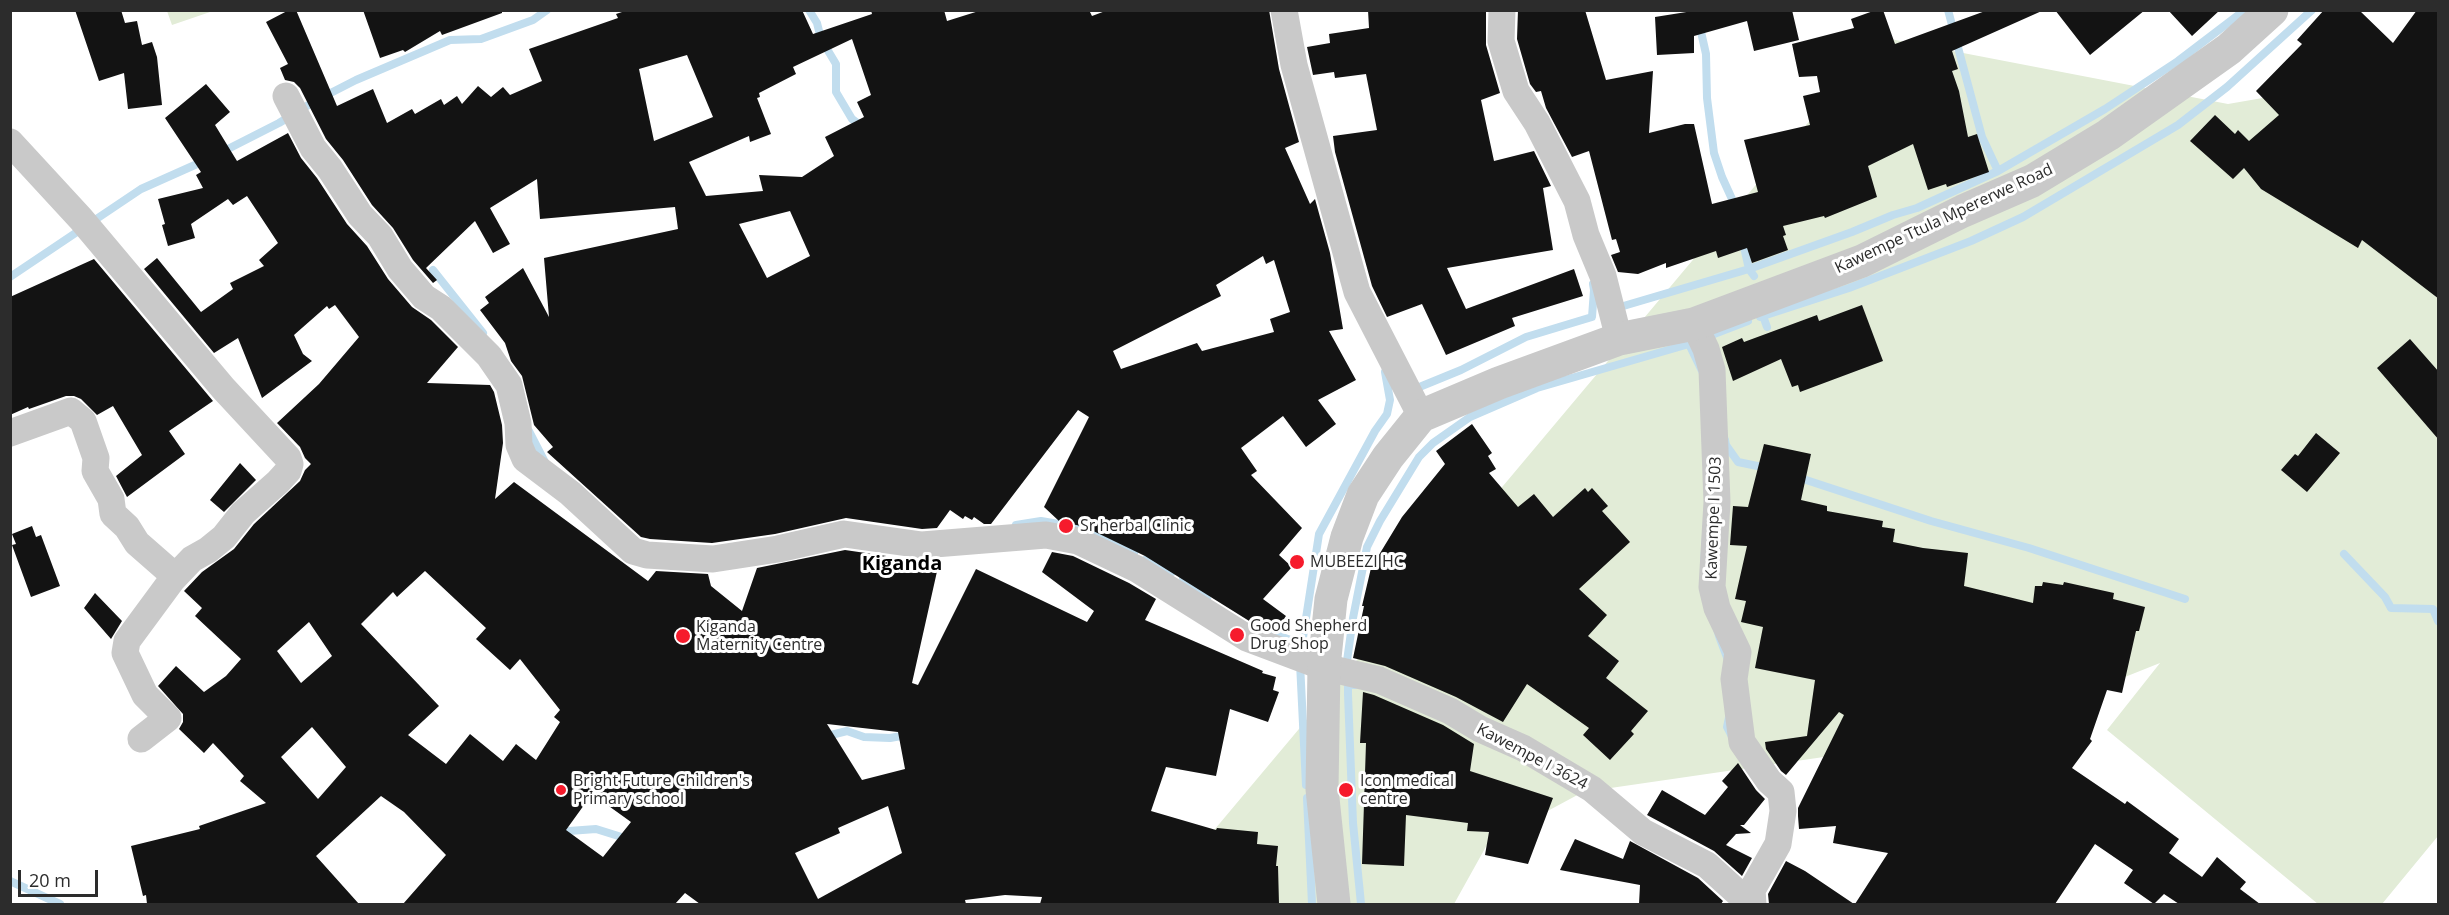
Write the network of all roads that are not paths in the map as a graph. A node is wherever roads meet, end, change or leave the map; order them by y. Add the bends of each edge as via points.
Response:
1 (1284, 10) edge
2 (1502, 10) edge
3 (2272, 10) edge
4 (292, 108) dead end
5 (10, 142) edge
6 (1694, 324) junction
7 (1619, 339) junction
8 (1421, 416) junction
9 (10, 433) edge
10 (172, 580) junction
11 (1324, 667) junction
12 (141, 739) dead end
13 (1334, 904) edge
14 (1751, 904) edge

1 - 8 street via 1294,65 1357,292
2 - 7 street via 1501,41 1516,91 1538,123 1577,201 1603,276
3 - 6 street, Kawempe Ttula Mpererwe Road via 2229,49 2108,135 2032,181 1862,261
4 - 11 street, Kawempe I 3624 via 313,148 360,215 380,236 400,269 423,297 441,308 489,356 509,385 525,459 633,551 713,559 844,534 922,545 1046,535 1078,541 1137,569 1247,638
5 - 10 street via 288,458 288,471 278,482 243,513 224,537 192,559
6 - 7 street, Kawempe Ttula Mpererwe Road
6 - 14 street, Kawempe I 1503 via 1712,369 1718,502 1712,587 1717,608 1738,652 1734,679 1742,742 1781,792 1783,811 1778,844 1752,890
7 - 8 street, Kawempe Ttula Mpererwe Road
8 - 11 street, Kawempe Ttula Mpererwe Road via 1364,495 1347,537 1330,599
9 - 10 street via 71,411 83,422 96,458 95,471 111,499 112,514 169,572
10 - 12 street via 127,641 124,653 145,695 168,718
11 - 13 street, Kawempe Ttula Mpererwe Road via 1322,789
11 - 14 street, Kawempe I 3624 via 1379,680 1523,748 1592,789 1643,832 1707,865

